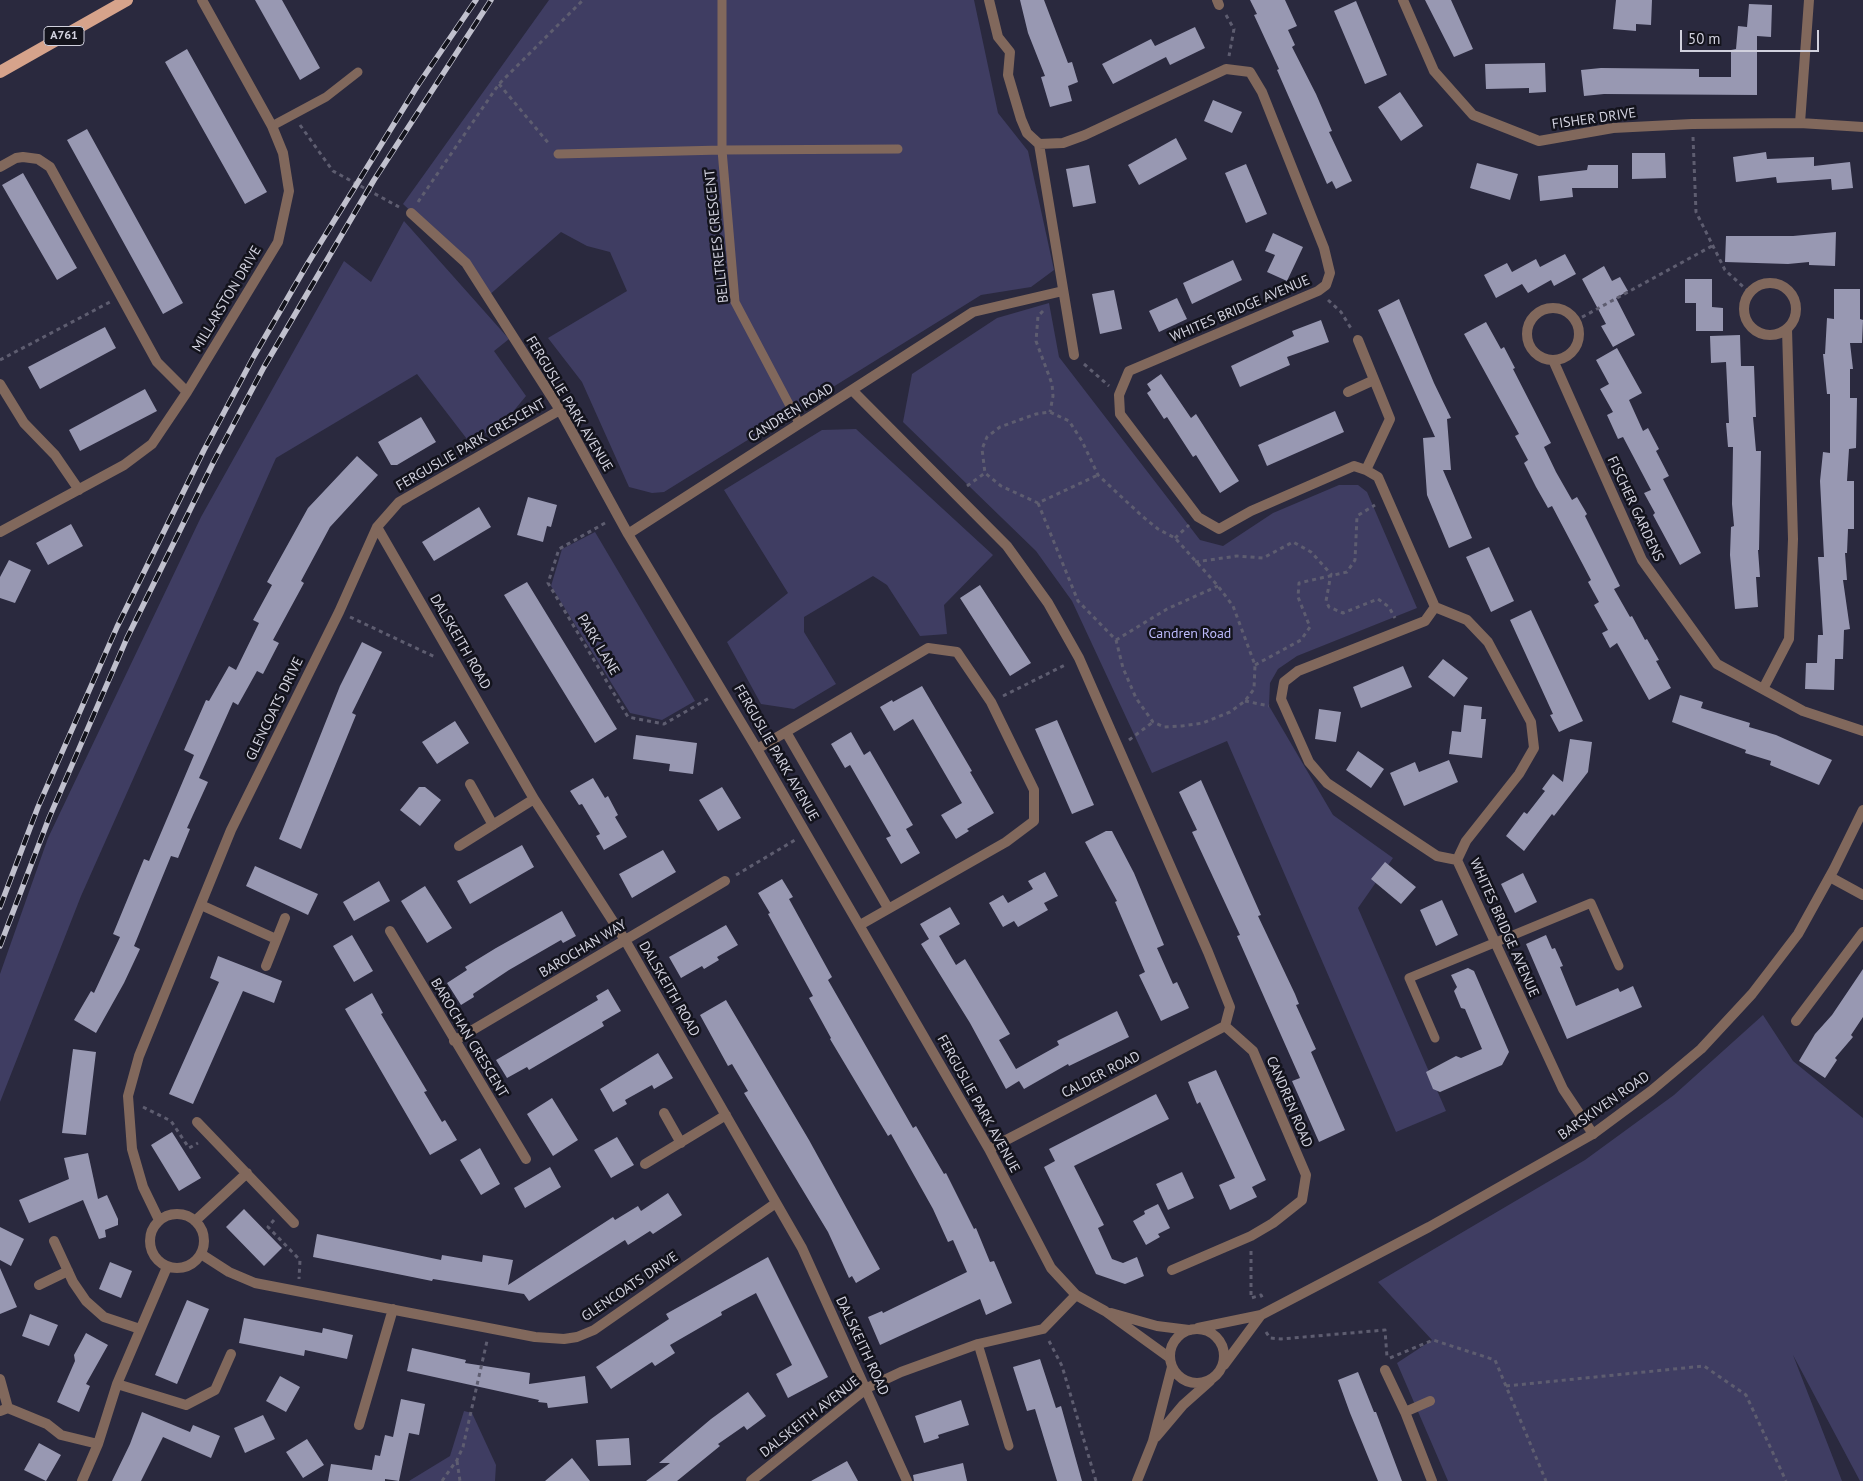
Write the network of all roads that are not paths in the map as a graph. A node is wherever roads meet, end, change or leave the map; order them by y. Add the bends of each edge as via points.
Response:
1 (127, 0) edge
2 (202, 0) edge
3 (722, 0) edge
4 (988, 0) edge
5 (1403, 0) edge
6 (1808, 0) edge
7 (0, 72) edge
8 (358, 72) dead end
9 (1800, 124) junction
10 (272, 126) junction
11 (1863, 127) edge
12 (1039, 144) junction
13 (898, 149) dead end
14 (722, 150) junction
15 (558, 154) road end
16 (0, 167) edge
17 (411, 213) road end
18 (1063, 291) junction
19 (1786, 329) junction
20 (1358, 340) road end
21 (1074, 355) road end
22 (1552, 360) junction
23 (1374, 380) junction
24 (0, 384) edge
25 (853, 391) junction
26 (187, 392) junction
27 (1348, 392) dead end
28 (560, 410) junction
29 (799, 423) junction
30 (1366, 470) junction
31 (79, 490) junction
32 (377, 527) junction
33 (0, 532) edge
34 (628, 534) junction
35 (1435, 607) junction
36 (1763, 689) junction
37 (1863, 731) edge
38 (786, 732) junction
39 (757, 749) junction
40 (470, 784) dead end
41 (534, 799) junction
42 (1863, 810) edge
43 (493, 825) junction
44 (459, 846) dead end
45 (1457, 860) junction
46 (1830, 877) junction
47 (726, 881) road end
48 (1863, 895) edge
49 (201, 905) junction
50 (888, 908) junction
51 (285, 918) dead end
52 (860, 925) junction
53 (390, 931) dead end
54 (1863, 932) edge
55 (276, 939) junction
56 (625, 940) junction
57 (1496, 944) junction
58 (266, 966) dead end
59 (1619, 966) dead end
60 (1796, 1021) dead end
61 (1225, 1026) junction
62 (1435, 1038) dead end
63 (454, 1041) junction
64 (664, 1113) dead end
65 (726, 1115) junction
66 (197, 1122) dead end
67 (1593, 1134) junction
68 (681, 1142) junction
69 (989, 1149) junction
70 (526, 1159) dead end
71 (645, 1164) dead end
72 (247, 1173) junction
73 (776, 1203) junction
74 (159, 1220) junction
75 (195, 1221) junction
76 (294, 1223) dead end
77 (54, 1241) dead end
78 (202, 1254) junction
79 (167, 1267) junction
80 (1172, 1270) dead end
81 (68, 1271) junction
82 (39, 1284) dead end
83 (1076, 1295) junction
84 (393, 1310) junction
85 (1105, 1311) junction
86 (1265, 1313) junction
87 (1193, 1329) junction
88 (140, 1330) junction
89 (978, 1344) junction
90 (231, 1354) dead end
91 (1171, 1362) junction
92 (1223, 1366) junction
93 (1385, 1370) road end
94 (1212, 1378) junction
95 (0, 1379) edge
96 (117, 1384) junction
97 (867, 1388) junction
98 (1430, 1401) dead end
99 (4, 1410) edge
100 (1406, 1412) junction
101 (359, 1425) dead end
102 (1153, 1441) junction
103 (98, 1444) junction
104 (1010, 1446) dead end
105 (82, 1481) edge
106 (751, 1481) edge
107 (907, 1481) edge
108 (1137, 1481) edge
109 (1432, 1481) edge

1 - 7 main road, A761
2 - 10 street, MILLARSTON DRIVE
3 - 14 lane, BELLTREES CRESCENT
4 - 12 street via 998,37 1010,52 1008,75 1021,119 1027,133
5 - 9 street, FISHER DRIVE via 1434,71 1473,115 1539,141 1613,128
6 - 9 street
8 - 10 lane via 337,90
9 - 11 street, FISHER DRIVE
10 - 26 street, MILLARSTON DRIVE via 283,153 289,191 278,242
12 - 18 street
12 - 30 street, WHITES BRIDGE AVENUE via 1063,143 1085,135 1226,69 1250,72 1262,92 1324,248 1330,273 1326,285 1129,371 1119,395 1120,414 1198,517 1219,528 1354,466
13 - 14 lane, BELLTREES CRESCENT
14 - 15 lane, BELLTREES CRESCENT
14 - 29 lane, BELLTREES CRESCENT via 735,302
16 - 26 street via 23,157 38,159 50,167 157,362
17 - 28 street, FERGUSLIE PARK AVENUE via 466,264
18 - 21 street
18 - 25 street via 973,312
19 - 19 street via 1792,322 1796,305 1787,289 1771,283 1755,288 1746,300 1745,316 1754,330 1770,335
19 - 36 street via 1794,539 1789,640
20 - 23 street
22 - 22 street via 1569,354 1578,339 1575,321 1570,314 1554,308 1532,318 1527,334 1528,342 1537,355
22 - 36 street, FISCHER GARDENS via 1642,560 1717,664
23 - 27 street
23 - 30 street via 1390,419
24 - 31 street via 24,423 54,455
25 - 29 street, CANDREN ROAD
25 - 61 street, CANDREN ROAD via 1007,546 1048,603 1080,658 1230,1007
26 - 31 street, MILLARSTON DRIVE via 152,444 124,466
28 - 32 street, FERGUSLIE PARK CRESCENT via 399,502
28 - 34 street, FERGUSLIE PARK AVENUE
29 - 34 street, CANDREN ROAD
30 - 35 street via 1378,478
31 - 33 street, MILLARSTON DRIVE
32 - 41 street, DALSKEITH ROAD
32 - 49 street, GLENCOATS DRIVE via 339,612 231,830
34 - 39 street, FERGUSLIE PARK AVENUE
35 - 45 street, WHITES BRIDGE AVENUE via 1468,620 1488,642 1531,722 1534,748 1519,774 1466,841
35 - 45 street via 1425,621 1298,671 1284,682 1281,699 1309,762 1327,783 1437,856
36 - 37 street, FISCHER GARDENS via 1803,711
38 - 39 street
38 - 50 street
38 - 50 street via 928,648 957,652 991,702 1034,790 1034,821 1006,842
39 - 52 street, FERGUSLIE PARK AVENUE
40 - 43 street
41 - 43 street
41 - 56 street, DALSKEITH ROAD
42 - 46 street, BARSKIVEN ROAD
43 - 44 street
45 - 57 street, WHITES BRIDGE AVENUE
46 - 48 street
46 - 67 street, BARSKIVEN ROAD via 1798,934 1752,994 1701,1049
47 - 56 street, BAROCHAN WAY
49 - 55 street
49 - 74 street, GLENCOATS DRIVE via 139,1056 129,1101 132,1149 143,1187
50 - 52 street
51 - 55 street
52 - 69 street, FERGUSLIE PARK AVENUE
53 - 63 street, BAROCHAN CRESCENT
54 - 60 street
55 - 58 street
56 - 63 street, BAROCHAN WAY
56 - 65 street, DALSKEITH ROAD
57 - 59 lane via 1591,903
57 - 62 lane via 1410,978
57 - 67 street, WHITES BRIDGE AVENUE via 1563,1089
61 - 69 street, CALDER ROAD
61 - 80 street, CANDREN ROAD via 1253,1051 1306,1175 1302,1200 1251,1236
63 - 70 street, BAROCHAN CRESCENT
64 - 68 street
65 - 68 street
65 - 73 street, DALSKEITH ROAD
66 - 72 street
67 - 86 street, BARSKIVEN ROAD via 1429,1227
68 - 71 street
69 - 83 street, FERGUSLIE PARK AVENUE via 1050,1268
72 - 75 street
72 - 76 street
73 - 84 street, GLENCOATS DRIVE via 594,1330 577,1337 535,1337
73 - 97 street, DALSKEITH ROAD via 802,1248
74 - 75 street via 177,1214
74 - 79 street via 150,1236 150,1245 159,1262
75 - 78 street via 203,1231
77 - 81 street
78 - 79 street via 187,1267
78 - 84 street, GLENCOATS DRIVE via 229,1272 255,1283
79 - 88 street
81 - 82 street
81 - 88 street via 86,1301 104,1316
83 - 85 street, FERGUSLIE PARK AVENUE
83 - 89 street, DALSKEITH AVENUE via 1043,1329
84 - 101 street
85 - 87 street, FERGUSLIE PARK AVENUE via 1157,1326
85 - 91 street, FERGUSLIE PARK AVENUE
86 - 87 street, BARSKIVEN ROAD
86 - 92 street, BARSKIVEN ROAD
87 - 91 street via 1174,1340
87 - 92 street via 1214,1334 1220,1340 1224,1349
88 - 96 street
89 - 97 street, DALSKEITH AVENUE
89 - 104 lane
90 - 96 street via 215,1390 186,1405
91 - 94 street via 1184,1380 1202,1383
91 - 102 street
92 - 94 street
93 - 100 street
94 - 102 street via 1182,1405
95 - 99 street
96 - 103 street
97 - 106 street, DALSKEITH AVENUE
97 - 107 street, DALSKEITH ROAD
98 - 100 street
99 - 103 street via 47,1424 61,1435
100 - 109 street
102 - 108 street
103 - 105 street

